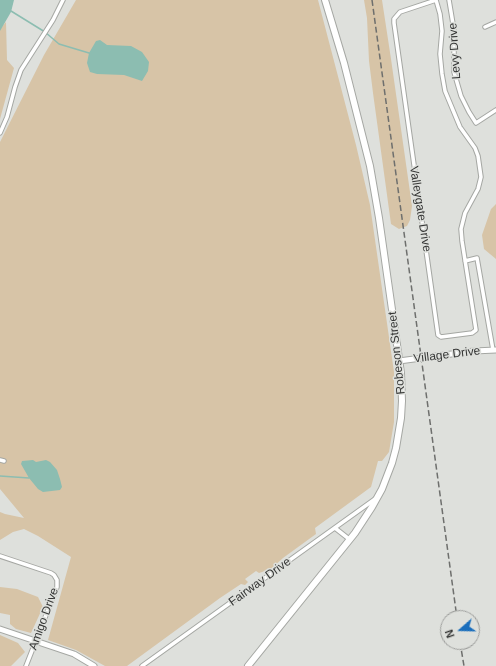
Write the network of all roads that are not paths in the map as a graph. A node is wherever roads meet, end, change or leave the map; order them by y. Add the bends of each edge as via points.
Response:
1 (63, 0) edge
2 (325, 0) edge
3 (436, 0) edge
4 (449, 0) edge
5 (496, 22) edge
6 (485, 27) dead end
7 (496, 110) edge
8 (0, 133) edge
9 (465, 261) junction
10 (494, 350) edge
11 (399, 360) junction
12 (378, 497) junction
13 (335, 528) junction
14 (349, 540) junction
15 (0, 556) edge
16 (0, 629) edge
17 (36, 641) junction
18 (26, 666) edge
19 (94, 666) edge
20 (142, 666) edge
21 (248, 666) edge

1 - 8 street via 21,70
2 - 11 main road, Robeson Street via 370,166 380,218
3 - 9 street, Valleygate Drive via 442,31 440,54 445,91 460,127 475,148 480,166 478,189 466,213 462,229
3 - 9 street, Valleygate Drive via 400,12 394,23 438,335 441,338 472,333 476,330
4 - 7 street, Levy Drive via 454,30 454,72 461,96 476,123
5 - 6 street
9 - 10 street via 477,258
10 - 11 main road, Village Drive
11 - 12 main road, Robeson Street via 402,401 399,433 392,463
12 - 13 street, Fairway Drive
12 - 14 main road, Robeson Street
13 - 14 street
13 - 20 street, Fairway Drive
14 - 21 main road, Robeson Street
15 - 17 street, Amigo Drive via 51,573 57,580 57,587
16 - 17 main road
17 - 18 street, Amigo Drive
17 - 19 main road via 74,654

